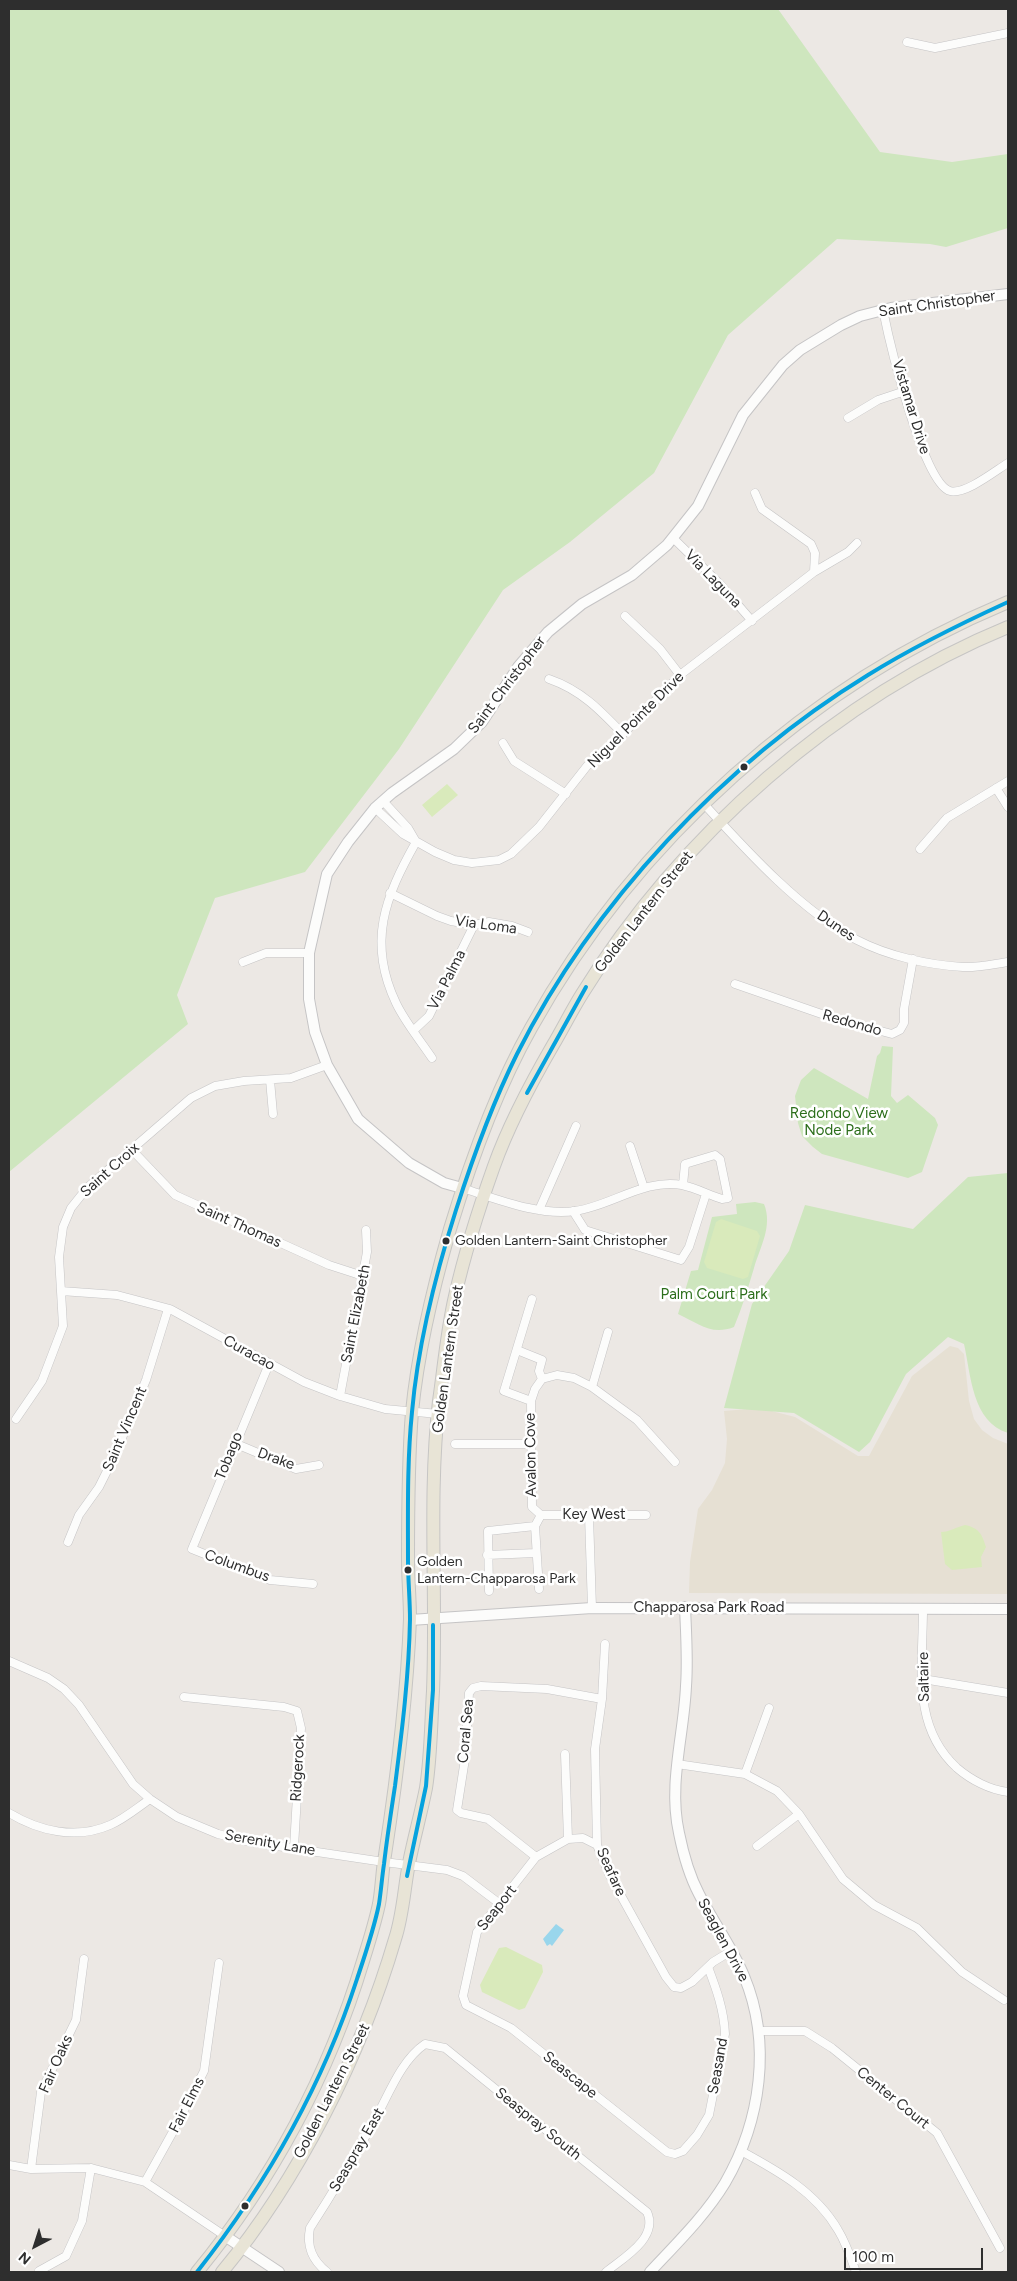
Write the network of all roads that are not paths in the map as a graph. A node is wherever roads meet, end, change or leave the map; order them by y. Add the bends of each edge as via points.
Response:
1 (1008, 33) edge
2 (907, 42) dead end
3 (1008, 294) edge
4 (883, 310) junction
5 (905, 391) junction
6 (848, 418) dead end
7 (1008, 464) edge
8 (755, 493) dead end
9 (673, 538) junction
10 (857, 543) dead end
11 (814, 572) junction
12 (1008, 602) edge
13 (625, 616) dead end
14 (752, 621) junction
15 (1008, 627) edge
16 (680, 674) junction
17 (549, 679) dead end
18 (623, 734) junction
19 (503, 743) dead end
20 (1008, 781) edge
21 (996, 788) junction
22 (566, 794) junction
23 (383, 800) junction
24 (704, 804) junction
25 (1008, 807) edge
26 (375, 808) junction
27 (720, 821) junction
28 (416, 842) junction
29 (920, 849) dead end
30 (390, 893) junction
31 (474, 925) junction
32 (528, 932) dead end
33 (309, 953) junction
34 (913, 959) junction
35 (243, 962) dead end
36 (1008, 962) edge
37 (735, 984) dead end
38 (414, 1030) junction
39 (432, 1058) dead end
40 (327, 1065) junction
41 (270, 1080) junction
42 (273, 1114) dead end
43 (576, 1126) dead end
44 (630, 1146) dead end
45 (132, 1150) junction
46 (682, 1185) junction
47 (462, 1188) junction
48 (644, 1188) junction
49 (706, 1194) junction
50 (484, 1195) junction
51 (539, 1210) junction
52 (573, 1211) junction
53 (366, 1230) dead end
54 (363, 1276) junction
55 (60, 1291) junction
56 (532, 1299) dead end
57 (168, 1309) junction
58 (608, 1332) dead end
59 (517, 1350) junction
60 (269, 1364) junction
61 (542, 1379) junction
62 (592, 1387) junction
63 (340, 1396) junction
64 (530, 1401) junction
65 (412, 1411) junction
66 (438, 1414) junction
67 (16, 1420) dead end
68 (234, 1443) junction
69 (455, 1444) dead end
70 (531, 1444) junction
71 (675, 1462) dead end
72 (319, 1465) dead end
73 (541, 1515) junction
74 (646, 1515) dead end
75 (589, 1516) junction
76 (535, 1526) junction
77 (68, 1542) dead end
78 (192, 1549) joint
79 (536, 1553) junction
80 (488, 1555) junction
81 (313, 1584) dead end
82 (539, 1589) dead end
83 (489, 1591) dead end
84 (685, 1607) junction
85 (592, 1608) junction
86 (923, 1609) junction
87 (1008, 1609) edge
88 (433, 1617) junction
89 (410, 1620) junction
90 (606, 1644) dead end
91 (9, 1660) edge
92 (923, 1679) junction
93 (1008, 1692) edge
94 (184, 1697) dead end
95 (602, 1699) junction
96 (769, 1708) dead end
97 (565, 1754) dead end
98 (677, 1764) junction
99 (744, 1774) junction
100 (1008, 1792) edge
101 (150, 1799) junction
102 (9, 1813) edge
103 (799, 1814) junction
104 (568, 1839) junction
105 (597, 1845) junction
106 (758, 1846) dead end
107 (294, 1848) junction
108 (536, 1857) junction
109 (384, 1862) junction
110 (409, 1864) junction
111 (500, 1904) junction
112 (731, 1951) junction
113 (84, 1959) dead end
114 (219, 1963) dead end
115 (708, 1967) junction
116 (464, 2000) joint
117 (1004, 2000) dead end
118 (759, 2031) junction
119 (426, 2044) joint
120 (741, 2151) junction
121 (674, 2154) joint
122 (9, 2165) edge
123 (91, 2168) junction
124 (30, 2169) junction
125 (145, 2182) junction
126 (225, 2236) junction
127 (241, 2247) junction
128 (1000, 2248) dead end
129 (39, 2271) dead end
130 (197, 2272) edge
131 (222, 2272) edge
132 (279, 2272) edge
133 (327, 2272) edge
134 (606, 2272) edge
135 (650, 2272) edge
136 (856, 2272) edge

1 - 2 street via 935,48
3 - 4 street, Saint Christopher
4 - 5 street, Vistamar Drive
4 - 9 street, Saint Christopher via 860,316 827,333 783,365 743,414 698,506
5 - 6 street via 878,400
5 - 7 street, Vistamar Drive via 918,442 941,486 952,491 966,489
8 - 11 street via 762,508 811,544 815,554
9 - 14 street, Via Laguna via 719,582
9 - 23 street, Saint Christopher via 650,561 582,604 548,632 518,666 496,702 472,732 432,766
10 - 11 street, Niguel Pointe Drive
11 - 14 street, Niguel Pointe Drive
12 - 24 main road, Golden Lantern Street via 923,642 848,686 749,762
13 - 16 street via 660,649
14 - 16 street, Niguel Pointe Drive
15 - 27 main road, Golden Lantern Street via 908,677 838,722 786,762
16 - 18 street, Niguel Pointe Drive
17 - 18 street via 568,686 596,706
18 - 22 street, Niguel Pointe Drive via 588,766
19 - 22 street via 514,761
20 - 21 street
21 - 25 street
21 - 29 street via 947,818
22 - 28 street, Niguel Pointe Drive via 521,844 499,860 486,863 454,860
23 - 26 street, Saint Christopher
23 - 28 street
24 - 27 street, Dunes
24 - 47 main road, Golden Lantern Street via 626,889 578,953 531,1026 500,1091
26 - 28 street, Niguel Pointe Drive
26 - 33 street, Saint Christopher via 327,874
27 - 34 street, Dunes via 769,871 828,923 858,941
27 - 50 main road, Golden Lantern Street via 633,921 582,993 508,1132
28 - 30 street
30 - 31 street, Via Loma via 437,916
30 - 38 street via 381,933 384,972 396,1004
31 - 32 street, Via Loma via 489,922
31 - 38 street, Via Palma via 429,1016
33 - 35 street via 266,953
33 - 40 street, Saint Christopher via 309,999 315,1032
34 - 36 street, Dunes via 964,967
34 - 37 street, Redondo via 904,1022 900,1030 892,1034 836,1020
38 - 39 street
40 - 41 street, Saint Croix via 291,1078
40 - 47 street, Saint Christopher via 358,1119 410,1163 444,1183
41 - 42 street
41 - 45 street, Saint Croix via 215,1086 191,1098
43 - 51 street
44 - 48 street
45 - 54 street, Saint Thomas via 175,1195 321,1261
45 - 55 street, Saint Croix via 87,1188 71,1208 63,1227 59,1257
46 - 48 street, Saint Christopher
46 - 49 street
46 - 49 street via 685,1164 718,1156 728,1198 722,1200
47 - 50 street, Saint Christopher
47 - 65 main road, Golden Lantern Street via 433,1288
48 - 52 street, Saint Christopher
49 - 52 street via 689,1247 681,1260 584,1230
50 - 51 street, Saint Christopher
50 - 66 main road, Golden Lantern Street via 454,1298
51 - 52 street, Saint Christopher
53 - 54 street, Saint Elizabeth
54 - 63 street, Saint Elizabeth
55 - 57 street, Curacao via 117,1295
55 - 67 street, Saint Croix via 63,1326 42,1381
56 - 59 street
57 - 60 street, Curacao
57 - 77 street, Saint Vincent via 146,1380 114,1457 99,1487 79,1515
58 - 62 street
59 - 61 street via 542,1360 539,1371
59 - 64 street via 504,1391
60 - 63 street, Curacao
60 - 68 street, Tobago
61 - 62 street via 557,1374
61 - 64 street, Avalon Cove
62 - 71 street via 637,1420
63 - 65 street, Curacao via 386,1409
64 - 70 street, Avalon Cove
65 - 66 street, Curacao
65 - 89 main road, Golden Lantern Street via 408,1561
66 - 88 main road, Golden Lantern Street via 432,1497
68 - 72 street, Drake via 296,1469
68 - 78 street, Tobago
69 - 70 street
70 - 73 street, Avalon Cove via 532,1507
73 - 75 street, Key West
73 - 76 street, Avalon Cove
74 - 75 street, Key West
75 - 85 street
76 - 79 street
76 - 80 street via 488,1531
78 - 81 street, Columbus via 270,1580
79 - 80 street
79 - 82 street
80 - 83 street
84 - 85 street, Chapparosa Park Road
84 - 86 street, Chapparosa Park Road
84 - 98 street, Seaglen Drive via 686,1686
85 - 88 street, Chapparosa Park Road
86 - 87 street, Chapparosa Park Road
86 - 92 street, Saltaire
88 - 89 street, Chapparosa Park Road
88 - 110 main road, Golden Lantern Street via 433,1690 426,1786
89 - 109 main road, Golden Lantern Street via 396,1781
90 - 95 street, Seafare
91 - 101 street, Serenity Lane via 64,1689 79,1705 133,1784
92 - 93 street
92 - 100 street, Saltaire via 922,1701 927,1722 948,1759 983,1785
94 - 107 street, Ridgerock via 284,1707 296,1712 301,1728
95 - 105 street, Seafare via 595,1749
95 - 108 street, Coral Sea via 547,1690 481,1686 468,1693 465,1758 457,1810 488,1819
96 - 99 street
97 - 104 street
98 - 99 street
98 - 112 street, Seaglen Drive via 675,1799 678,1831 688,1867 698,1893
99 - 103 street via 777,1791
101 - 102 street via 110,1825 72,1834 29,1825
101 - 107 street, Serenity Lane via 177,1817 218,1834
103 - 106 street
103 - 117 street via 843,1879 874,1905 917,1928 962,1972
104 - 105 street via 583,1838
104 - 108 street, Seaport
105 - 115 street, Seafare via 609,1874 674,1987 681,1988 692,1982
107 - 109 street, Serenity Lane
108 - 111 street, Seaport
109 - 110 street, Serenity Lane
109 - 126 main road, Golden Lantern Street via 379,1904 338,2034 298,2121
110 - 111 street, Serenity Lane via 447,1870 462,1876
110 - 127 main road, Golden Lantern Street via 396,1937 355,2052 300,2157
111 - 116 street, Seaport via 475,1937
112 - 115 street, Seafare
112 - 118 street, Seaglen Drive via 744,1976
113 - 124 street, Fair Oaks via 76,2020 42,2092
114 - 125 street, Fair Elms via 204,2071
115 - 121 street, Seasand via 717,1990 725,2034 709,2115 688,2146
116 - 121 street, Seascape via 511,2028 667,2152
118 - 120 street, Seaglen Drive via 757,2102
118 - 128 street, Center Court via 805,2030 937,2133
119 - 133 street, Seaspray East via 401,2071 310,2228 308,2236 312,2256
119 - 134 street, Seaspray South via 445,2048 647,2212 651,2220 650,2229 632,2252
120 - 135 street, Seaglen Drive via 724,2184 695,2223
120 - 136 street via 775,2170 813,2198 838,2230
122 - 124 street
123 - 124 street
123 - 125 street
123 - 129 street via 82,2221 66,2256
125 - 126 street
126 - 127 street
126 - 130 main road, Golden Lantern Street
127 - 131 main road, Golden Lantern Street
127 - 132 street

